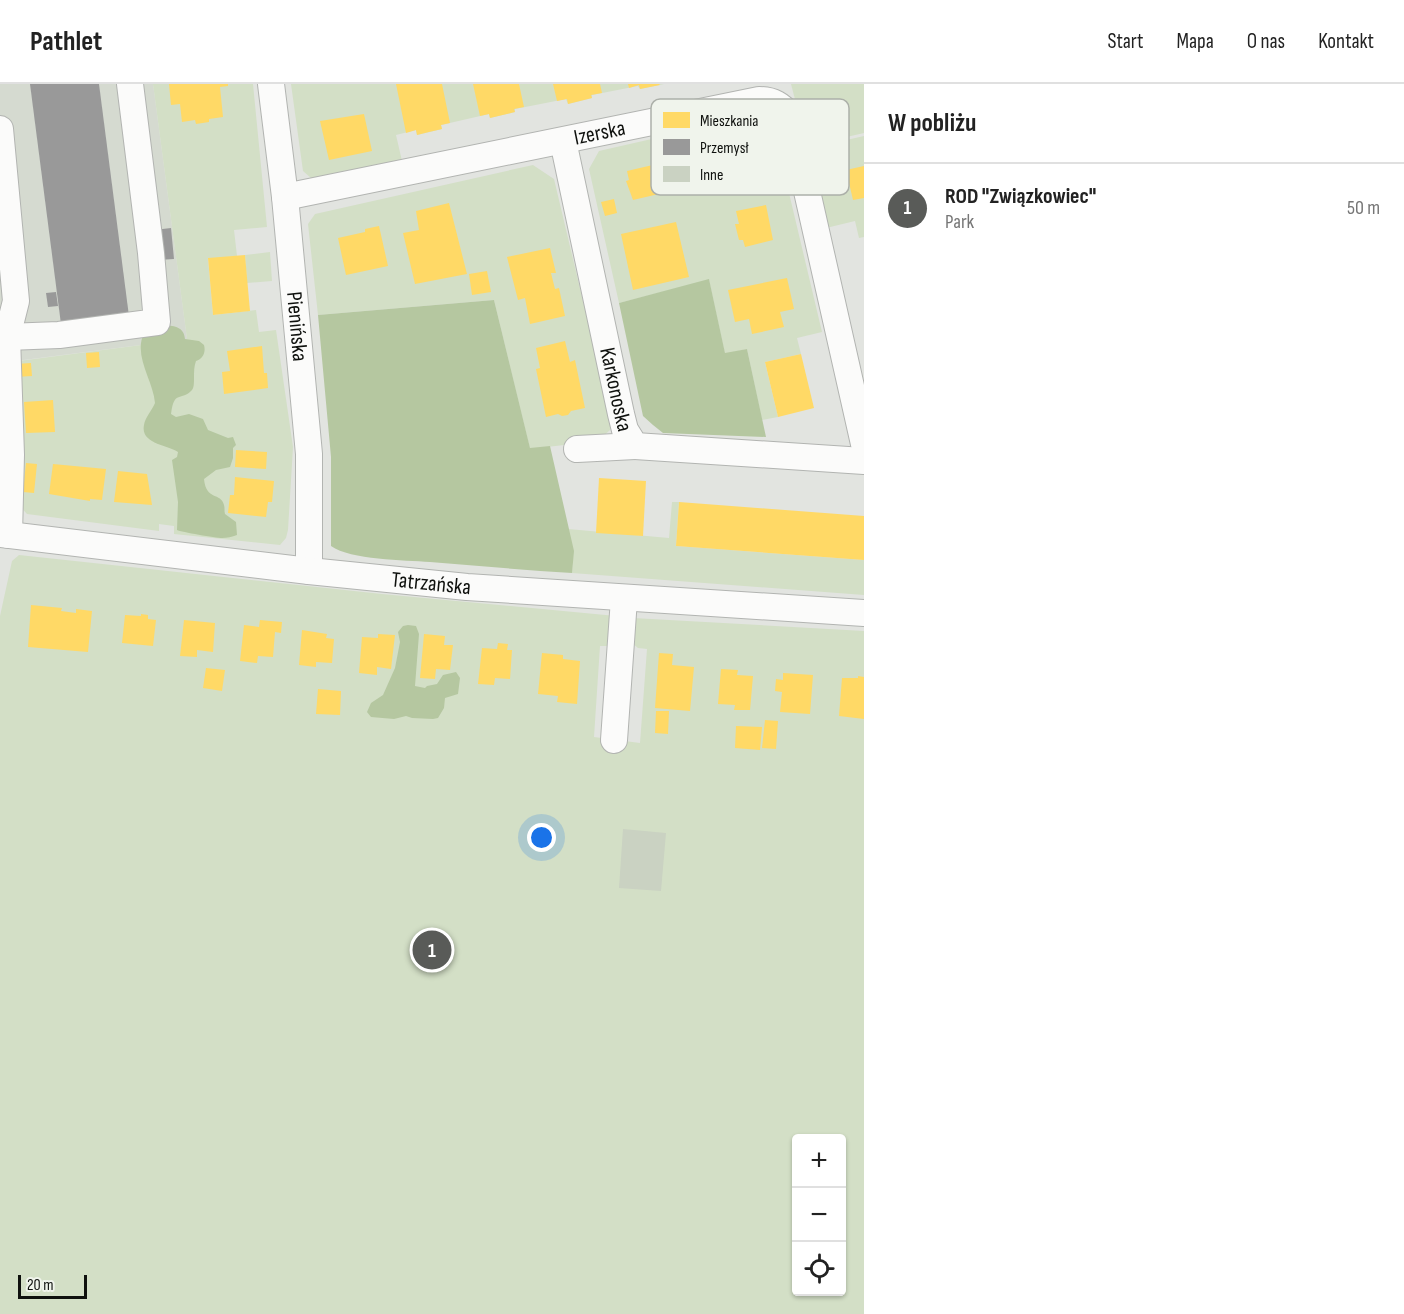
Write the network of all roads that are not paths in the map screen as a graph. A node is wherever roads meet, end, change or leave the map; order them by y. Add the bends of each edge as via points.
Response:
1 (130, 84) edge
2 (271, 84) edge
3 (651, 123) edge
4 (0, 129) edge
5 (563, 141) junction
6 (808, 195) edge
7 (285, 197) junction
8 (7, 336) junction
9 (864, 444) edge
10 (635, 446) junction
11 (577, 449) dead end
12 (864, 461) edge
13 (4, 534) edge
14 (309, 571) junction
15 (624, 598) junction
16 (864, 613) edge
17 (614, 740) dead end

1 - 8 street via 157,322 59,335
2 - 7 street, Pienińska
3 - 5 street, Izerska
4 - 8 street via 16,301
5 - 7 street, Izerska
5 - 10 street, Karkonoska via 621,414
6 - 9 street, Izerska
7 - 14 street, Pienińska via 309,454
8 - 13 street via 11,455
10 - 11 street
10 - 12 street, Karkonoska
13 - 14 street, Tatrzańska
14 - 15 street, Tatrzańska
15 - 16 street, Tatrzańska
15 - 17 street

